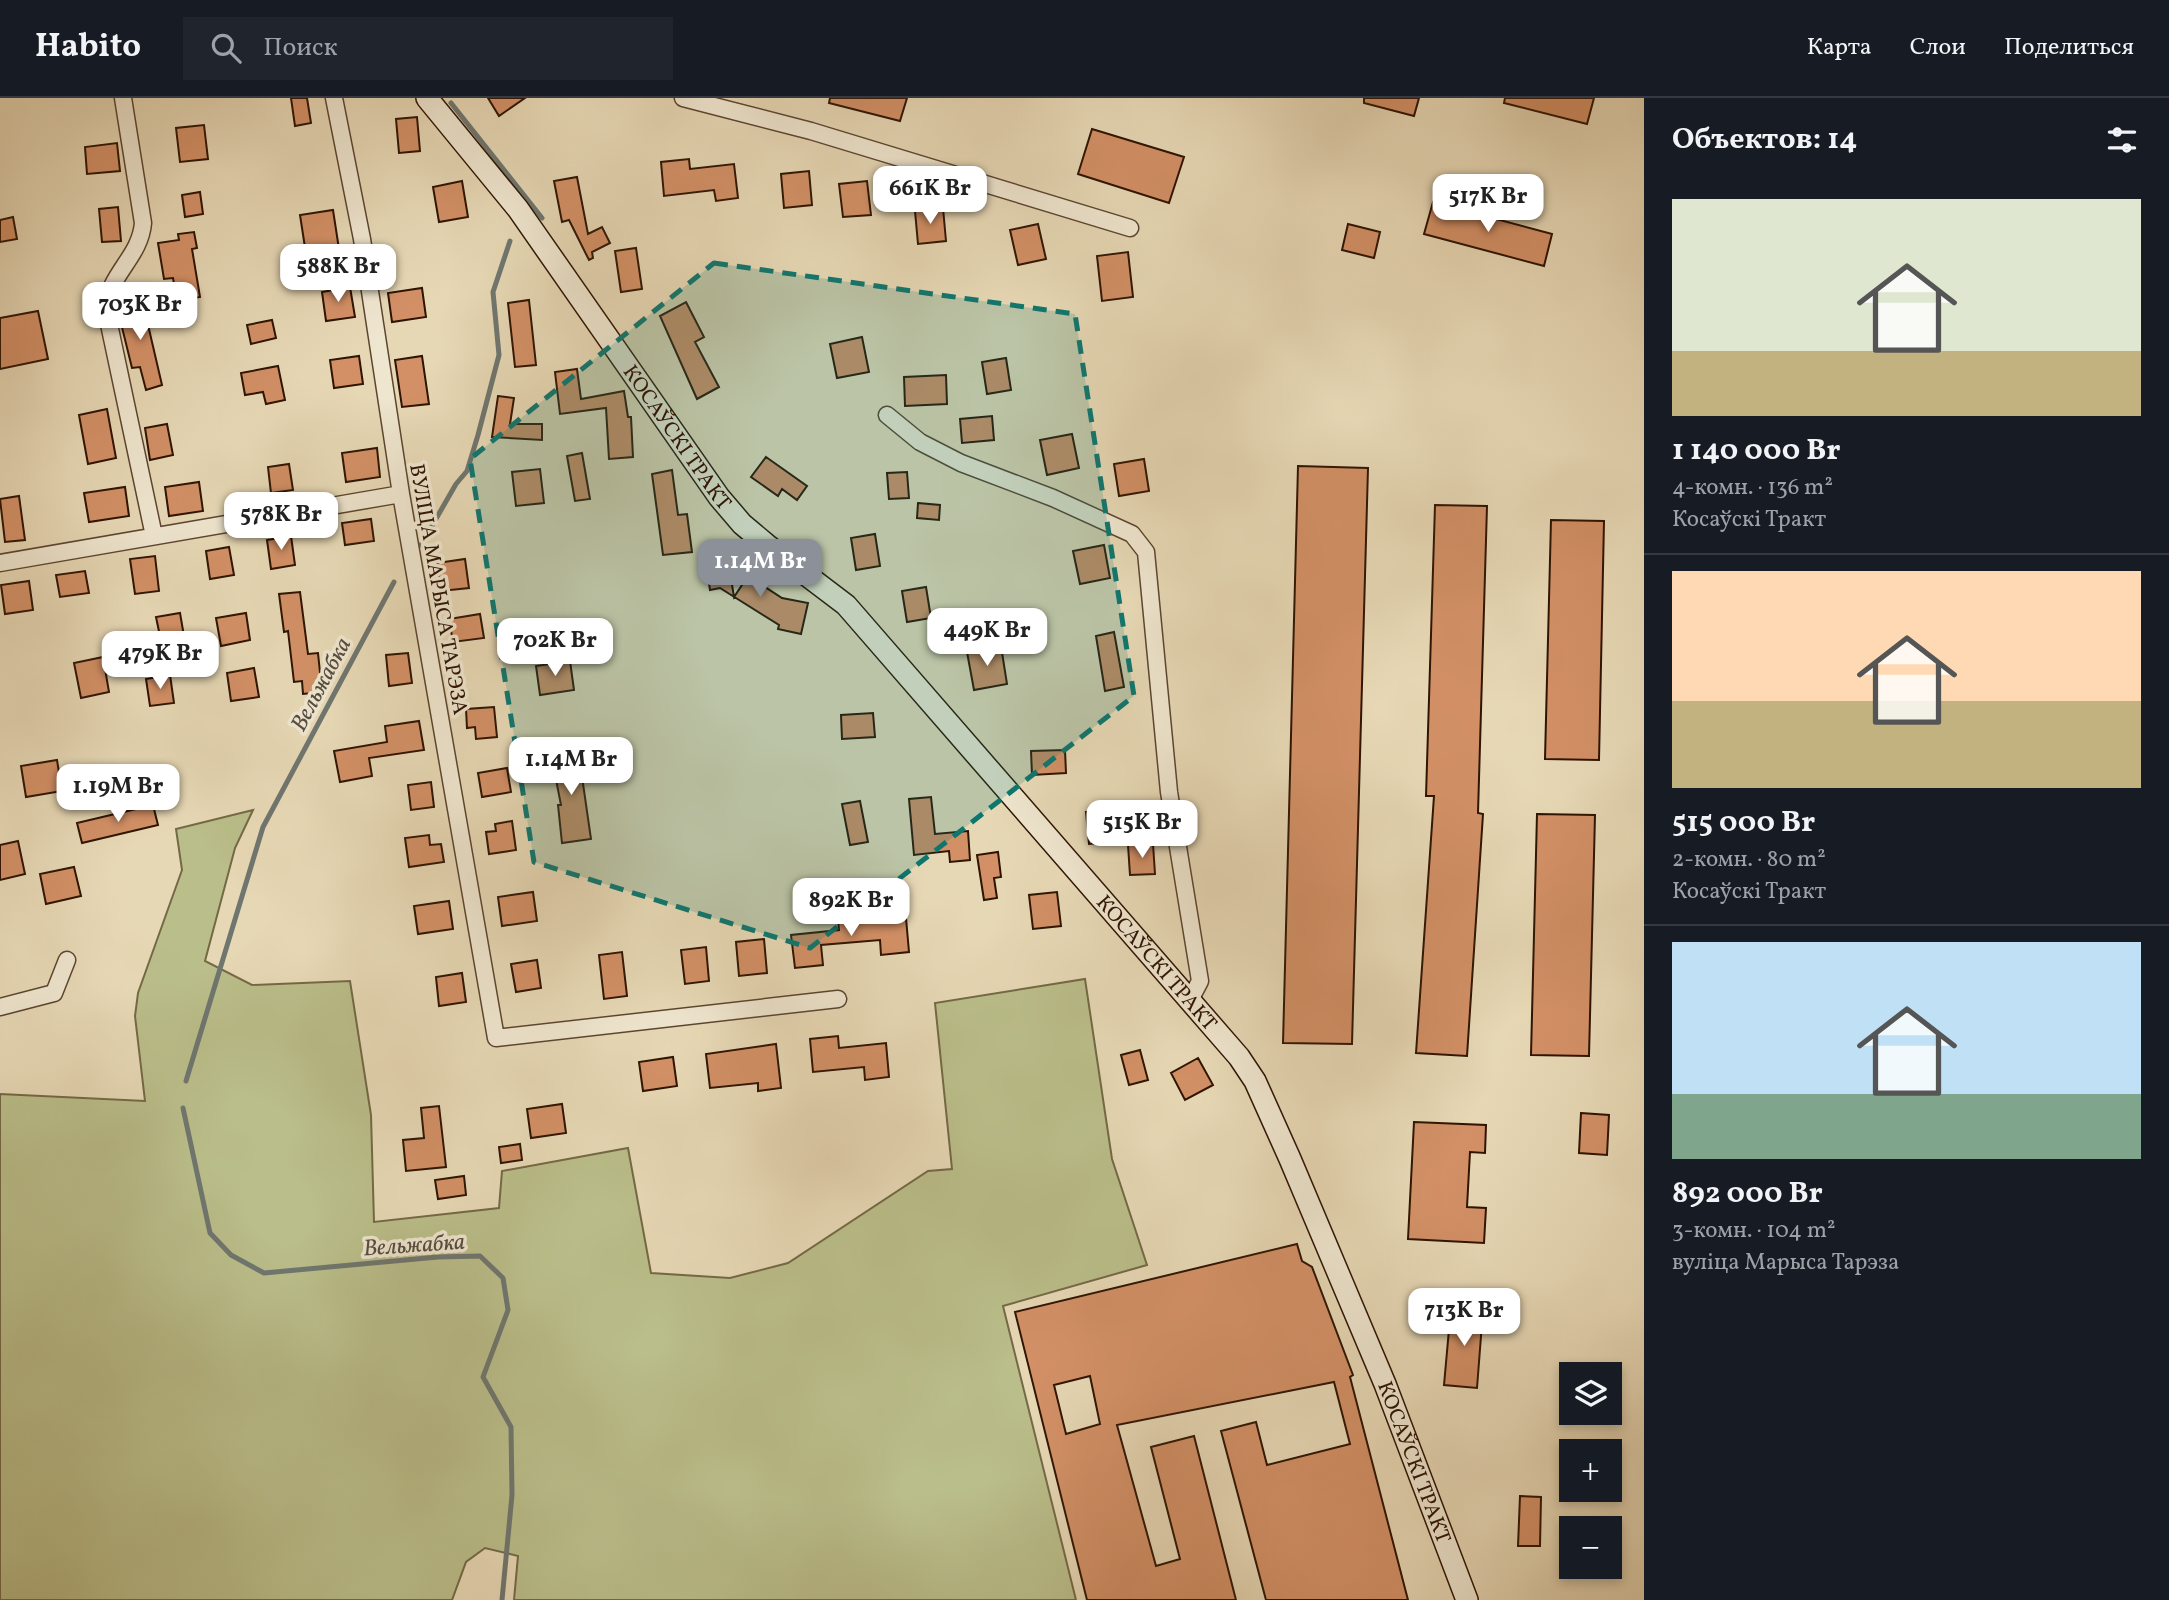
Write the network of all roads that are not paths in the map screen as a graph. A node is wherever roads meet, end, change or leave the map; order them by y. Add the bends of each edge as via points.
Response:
1 (123, 98) edge
2 (334, 98) edge
3 (427, 98) edge
4 (682, 98) edge
5 (1130, 228) dead end
6 (887, 415) dead end
7 (401, 495) junction
8 (154, 536) junction
9 (0, 563) edge
10 (67, 961) dead end
11 (838, 999) dead end
12 (1189, 1002) junction
13 (0, 1007) edge
14 (1467, 1600) edge

1 - 8 street via 142,237 107,293 106,310
2 - 7 street, ВУЛІЦА МАРЫСА ТАРЭЗА via 362,239
3 - 12 main road, КОСАЎСКІ ТРАКТ via 519,209 734,515 846,605
4 - 5 street via 811,131
6 - 12 street via 920,442 961,463 1132,534 1146,552 1169,792 1200,981
7 - 8 street
7 - 11 street, ВУЛІЦА МАРЫСА ТАРЭЗА via 496,1038
8 - 9 street
10 - 13 street via 54,993
12 - 14 main road, КОСАЎСКІ ТРАКТ via 1255,1081 1385,1384

